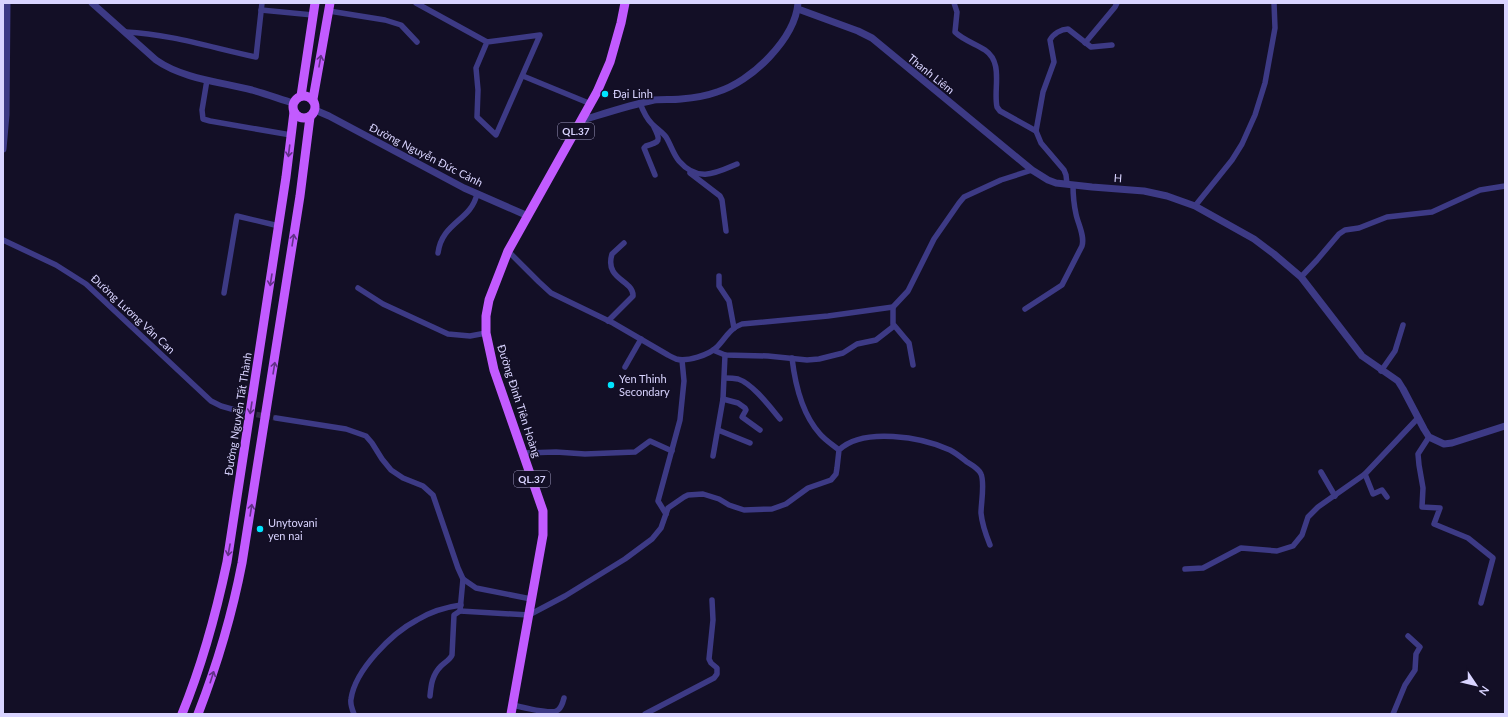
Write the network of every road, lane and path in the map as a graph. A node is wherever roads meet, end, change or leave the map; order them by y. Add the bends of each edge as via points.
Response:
1 (7, 3) edge
2 (92, 3) edge
3 (262, 3) edge
4 (315, 3) edge
5 (416, 3) edge
6 (625, 3) edge
7 (954, 3) edge
8 (1117, 3) edge
9 (1274, 3) edge
10 (798, 6) edge
11 (329, 7) edge
12 (262, 10) junction
13 (313, 15) junction
14 (126, 32) junction
15 (417, 42) dead end
16 (487, 42) junction
17 (1085, 43) junction
18 (1112, 45) dead end
19 (5, 60) edge
20 (523, 76) junction
21 (207, 80) junction
22 (300, 96) junction
23 (313, 100) junction
24 (640, 103) junction
25 (591, 104) junction
26 (294, 107) junction
27 (312, 113) junction
28 (583, 120) junction
29 (653, 125) junction
30 (1036, 131) junction
31 (291, 134) junction
32 (3, 149) edge
33 (737, 164) dead end
34 (688, 169) junction
35 (1032, 170) junction
36 (655, 175) dead end
37 (1040, 176) joint
38 (1070, 185) junction
39 (1505, 186) edge
40 (477, 194) junction
41 (1194, 206) junction
42 (528, 216) junction
43 (279, 226) junction
44 (726, 231) dead end
45 (3, 240) edge
46 (624, 243) dead end
47 (508, 251) junction
48 (438, 253) dead end
49 (719, 276) dead end
50 (1300, 277) junction
51 (358, 288) dead end
52 (224, 293) dead end
53 (893, 307) junction
54 (1025, 309) dead end
55 (608, 321) junction
56 (1403, 325) dead end
57 (894, 326) junction
58 (734, 328) junction
59 (486, 333) junction
60 (641, 339) junction
61 (261, 343) junction
62 (277, 345) junction
63 (714, 350) junction
64 (725, 355) junction
65 (792, 358) junction
66 (682, 360) junction
67 (913, 365) dead end
68 (625, 367) dead end
69 (1382, 370) junction
70 (725, 378) junction
71 (723, 399) junction
72 (242, 412) tunnel mouth
73 (276, 418) tunnel mouth
74 (1418, 418) junction
75 (780, 419) dead end
76 (1505, 426) edge
77 (718, 430) junction
78 (760, 430) dead end
79 (1429, 437) junction
80 (750, 443) dead end
81 (839, 450) junction
82 (672, 451) junction
83 (524, 453) junction
84 (713, 456) dead end
85 (1321, 472) dead end
86 (1365, 474) junction
87 (1334, 496) junction
88 (1387, 497) dead end
89 (666, 514) junction
90 (232, 534) junction
91 (246, 537) junction
92 (990, 545) dead end
93 (1186, 569) dead end
94 (463, 579) junction
95 (531, 599) junction
96 (712, 600) dead end
97 (1481, 603) dead end
98 (460, 608) junction
99 (529, 615) junction
100 (1408, 636) dead end
101 (430, 696) dead end
102 (564, 698) dead end
103 (512, 710) edge
104 (559, 712) edge
105 (182, 714) edge
106 (198, 714) edge
107 (354, 714) edge
108 (645, 714) edge
109 (1393, 714) edge

1 - 19 street
2 - 14 street
3 - 12 street
4 - 13 main road
5 - 16 street
6 - 25 main road, Đường Đinh Tiên Hoàng / QL.37 via 622,23 610,62
7 - 30 street via 957,12 955,32 992,56 997,70 997,107
8 - 17 street
9 - 41 street via 1275,28 1265,83 1254,115 1232,160
10 - 24 street via 786,35 768,59 749,76 718,92
10 - 35 street, Thanh Liêm via 872,38
11 - 15 street via 401,26
23 -> 11 main road
12 - 13 street
12 - 14 street via 256,57 163,36
13 - 22 main road
14 - 21 street via 161,64 188,76
16 - 20 street via 540,35
16 - 20 street via 476,68 477,118 496,135
17 - 18 street via 1093,48
17 - 30 street via 1068,29 1052,37 1050,44 1054,62 1044,92
19 - 32 street via 6,114
20 - 25 street
21 - 26 street via 254,91
21 - 31 street via 202,119
22 - 23 main road
22 - 26 main road
23 - 27 main road via 315,104
24 - 28 street
24 - 29 street
25 - 28 main road, Đường Đinh Tiên Hoàng / QL.37
26 - 27 main road via 301,118
26 - 31 main road, Đường Nguyễn Tất Thành
27 - 40 street, Đường Nguyễn Đức Cảnh via 328,116
62 -> 27 main road
28 - 42 main road, Đường Đinh Tiên Hoàng / QL.37
29 - 34 street via 665,136 679,161
29 - 36 street via 658,141 644,148
30 - 38 street via 1041,143 1064,170
31 -> 43 main road, Đường Nguyễn Tất Thành
33 - 34 street via 709,175 697,174
34 - 44 street via 720,196
35 - 37 street, Thanh Liêm
35 - 53 street via 1001,180 964,197 934,240 908,292
37 - 38 street, H via 1056,183
38 - 41 street, H via 1156,192
38 - 54 street via 1083,240 1082,246 1062,285
39 - 50 street via 1480,190 1432,212 1387,217 1360,228 1345,230 1338,234
40 - 42 street, Đường Nguyễn Đức Cảnh
40 - 48 street via 470,210 443,235
41 - 50 street, H via 1254,239
42 - 47 main road, Đường Đinh Tiên Hoàng / QL.37
43 - 52 street via 237,216
43 -> 61 main road, Đường Nguyễn Tất Thành
45 - 72 street, Đường Lương Văn Can via 56,265 86,284 212,401
46 - 55 street via 612,254 611,263 615,276 630,287 633,296
47 - 55 street via 551,293
47 - 59 main road, Đường Đinh Tiên Hoàng / QL.37 via 489,300
49 - 58 street via 719,286 729,301
50 - 69 street, H via 1362,356
51 - 59 street via 383,304 448,334 470,336
53 - 57 street
53 - 58 street via 742,324
55 - 60 street
56 - 69 street via 1395,351
57 - 65 street via 876,340 857,344 834,356 807,360
57 - 67 street via 909,343
58 - 63 street
59 - 83 main road, Đường Đinh Tiên Hoàng / QL.37 via 494,370
60 - 66 street
60 - 68 street
61 - 62 main road
61 -> 90 main road, Đường Nguyễn Tất Thành
91 -> 62 main road
63 - 64 street
63 - 66 street via 705,355
64 - 65 street
64 - 70 street
65 - 81 street via 800,396 811,421 820,434
66 - 82 street via 684,381 680,420
69 - 74 street, H via 1398,381
70 - 71 street
70 - 75 street via 738,379 746,383
71 - 77 street
71 - 78 street via 745,408 742,417
73 - 94 street via 326,425 364,435 391,470 427,489 436,501
74 - 79 street, H
74 - 86 street
76 - 79 street via 1444,444
77 - 80 street
77 - 84 street
79 - 97 street via 1418,454 1423,488 1422,507 1440,508 1434,524 1468,538 1493,558
81 - 89 street via 838,468 832,480 808,488 782,506 766,510 744,510 719,499 695,494 672,504
81 - 92 street via 858,439 887,436 913,439 951,450 981,473 982,522
82 - 83 street via 650,441 635,452
82 - 89 street via 658,495 658,501
83 - 95 main road, Đường Đinh Tiên Hoàng / QL.37 via 543,511 544,523
85 - 87 street
86 - 87 street
86 - 88 street via 1373,494 1382,490
87 - 93 street via 1308,516 1302,535 1293,546 1277,551 1241,548 1202,568
89 - 99 street via 657,534 625,560
90 - 91 main road
90 -> 105 main road, Đường Nguyễn Tất Thành via 212,625
106 -> 91 main road via 233,608
94 - 95 street via 476,588
94 - 98 street
95 - 99 main road, Đường Đinh Tiên Hoàng / QL.37
96 - 108 street via 713,620 709,659 717,668 717,674 714,678
98 - 99 street
98 - 101 street via 454,615 452,655 432,678
98 - 107 street via 449,607 417,620 376,654 360,674 355,686 351,699
99 - 103 main road, Đường Đinh Tiên Hoàng / QL.37
100 - 109 street via 1420,647 1416,654 1415,670 1405,685
102 - 104 street
103 - 104 street

